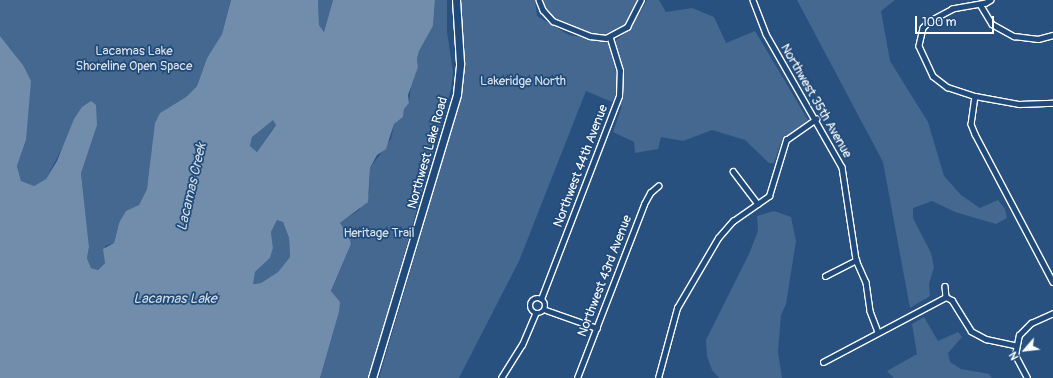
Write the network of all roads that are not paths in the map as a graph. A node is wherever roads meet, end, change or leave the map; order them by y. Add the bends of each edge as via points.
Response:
1 (456, 0) edge
2 (539, 0) edge
3 (641, 0) edge
4 (753, 0) edge
5 (991, 0) edge
6 (980, 4) junction
7 (1053, 35) edge
8 (610, 38) junction
9 (975, 96) junction
10 (1053, 102) edge
11 (816, 119) junction
12 (733, 171) dead end
13 (658, 186) dead end
14 (758, 204) junction
15 (856, 260) junction
16 (826, 276) dead end
17 (1053, 282) edge
18 (945, 286) dead end
19 (946, 297) junction
20 (542, 299) junction
21 (546, 310) junction
22 (535, 314) junction
23 (1053, 314) edge
24 (597, 328) junction
25 (878, 332) junction
26 (1015, 345) junction
27 (823, 362) dead end
28 (372, 378) edge
29 (501, 378) edge
30 (576, 378) edge
31 (658, 378) edge
32 (1027, 378) edge

1 - 28 main road, Northwest Lake Road via 460,63 457,94
2 - 8 street via 543,10 553,21 590,36
3 - 8 street via 627,27
4 - 11 street, Northwest 35th Avenue via 766,34
5 - 6 street
6 - 7 street via 992,24 1007,34 1038,39
6 - 9 street via 954,9 929,22 919,37 921,54 940,83
8 - 20 street, Northwest 44th Avenue via 620,71 619,96
9 - 10 street via 1019,104
9 - 17 street via 972,124 975,134
11 - 14 street via 786,140 773,189
11 - 15 street, Northwest 35th Avenue via 844,173
12 - 14 street
13 - 24 street, Northwest 43rd Avenue via 650,193 644,204
14 - 31 street via 722,231 681,300
15 - 16 street
15 - 25 street, Northwest 35th Avenue via 866,282 870,311
18 - 19 street
19 - 25 street
19 - 26 street via 952,300 965,323 975,334
20 - 21 street via 546,302
20 - 22 street, Northwest 44th Avenue via 536,298 531,303 530,309
21 - 22 street via 541,314
21 - 24 street
22 - 29 street, Northwest 44th Avenue via 522,345
23 - 26 street via 1028,326 1019,335
24 - 30 street, Northwest 43rd Avenue
25 - 27 street
26 - 32 street via 1015,355

